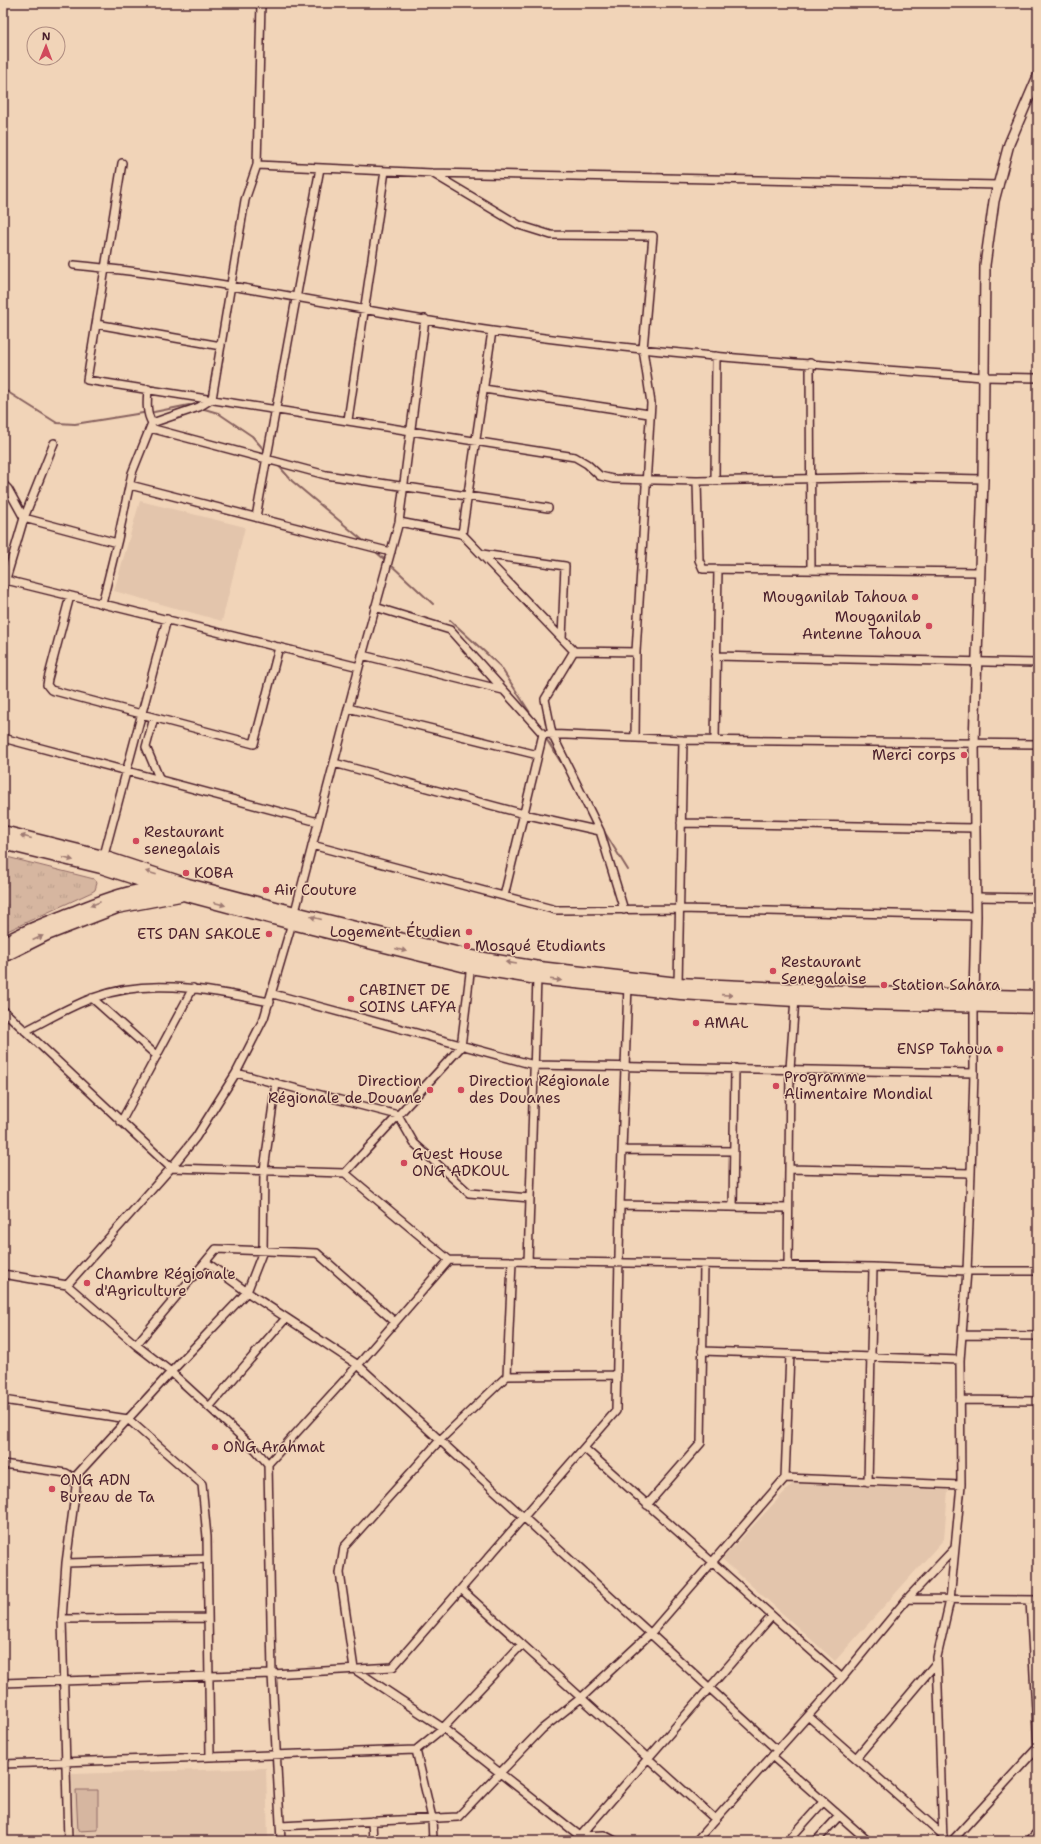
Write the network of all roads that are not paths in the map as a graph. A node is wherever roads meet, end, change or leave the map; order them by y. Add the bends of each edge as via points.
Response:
1 (261, 3) edge
2 (1038, 76) edge
3 (122, 163) dead end
4 (257, 165) junction
5 (320, 168) junction
6 (384, 171) junction
7 (432, 173) junction
8 (999, 185) junction
9 (74, 265) dead end
10 (105, 268) junction
11 (232, 286) junction
12 (296, 298) junction
13 (364, 309) junction
14 (425, 319) junction
15 (96, 324) junction
16 (492, 331) junction
17 (221, 346) junction
18 (643, 349) junction
19 (716, 356) junction
20 (810, 363) junction
21 (983, 377) junction
22 (1038, 378) edge
23 (148, 389) junction
24 (484, 389) junction
25 (212, 399) junction
26 (276, 409) junction
27 (650, 414) junction
28 (348, 420) junction
29 (151, 426) junction
30 (411, 430) junction
31 (476, 441) junction
32 (54, 443) dead end
33 (267, 459) junction
34 (810, 479) junction
35 (983, 479) junction
36 (646, 480) junction
37 (715, 480) junction
38 (697, 481) junction
39 (3, 484) edge
40 (130, 484) junction
41 (404, 487) junction
42 (468, 496) junction
43 (548, 508) dead end
44 (256, 517) junction
45 (24, 518) junction
46 (399, 522) junction
47 (462, 534) junction
48 (117, 543) junction
49 (390, 552) junction
50 (482, 554) junction
51 (718, 570) junction
52 (811, 570) junction
53 (979, 572) junction
54 (4, 579) edge
55 (3, 589) edge
56 (70, 596) junction
57 (102, 604) junction
58 (375, 607) junction
59 (167, 619) junction
60 (562, 638) junction
61 (279, 647) junction
62 (574, 651) junction
63 (636, 652) junction
64 (362, 655) junction
65 (716, 656) junction
66 (977, 662) junction
67 (1038, 663) edge
68 (359, 667) junction
69 (504, 690) junction
70 (348, 708) junction
71 (141, 714) junction
72 (154, 718) junction
73 (543, 734) junction
74 (552, 734) junction
75 (3, 738) edge
76 (635, 738) junction
77 (683, 740) junction
78 (715, 740) junction
79 (132, 743) junction
80 (974, 743) junction
81 (1038, 744) edge
82 (146, 747) junction
83 (538, 755) junction
84 (334, 763) junction
85 (125, 771) junction
86 (160, 780) junction
87 (524, 814) junction
88 (318, 822) junction
89 (681, 823) junction
90 (975, 828) junction
91 (600, 831) junction
92 (3, 832) edge
93 (3, 843) edge
94 (312, 845) junction
95 (102, 862) junction
96 (114, 872) junction
97 (165, 889) junction
98 (185, 890) junction
99 (504, 896) junction
100 (976, 897) junction
101 (1038, 898) edge
102 (123, 900) junction
103 (679, 909) junction
104 (624, 910) junction
105 (976, 916) junction
106 (293, 918) junction
107 (3, 944) edge
108 (3, 956) edge
109 (471, 962) junction
110 (537, 978) junction
111 (628, 984) junction
112 (678, 984) junction
113 (193, 988) junction
114 (707, 989) junction
115 (272, 994) junction
116 (796, 995) junction
117 (92, 998) junction
118 (1038, 998) edge
119 (974, 1001) junction
120 (270, 1002) junction
121 (1038, 1007) edge
122 (3, 1010) edge
123 (25, 1031) junction
124 (461, 1046) junction
125 (157, 1056) junction
126 (534, 1065) junction
127 (625, 1066) junction
128 (735, 1068) junction
129 (790, 1069) junction
130 (236, 1073) junction
131 (974, 1073) junction
132 (276, 1083) junction
133 (398, 1115) junction
134 (121, 1122) junction
135 (622, 1150) junction
136 (734, 1150) junction
137 (171, 1168) junction
138 (788, 1169) junction
139 (264, 1170) junction
140 (345, 1172) junction
141 (971, 1173) junction
142 (530, 1198) junction
143 (620, 1206) junction
144 (733, 1207) junction
145 (788, 1208) junction
146 (263, 1251) junction
147 (448, 1260) junction
148 (206, 1262) junction
149 (512, 1262) junction
150 (528, 1262) junction
151 (619, 1263) junction
152 (704, 1264) junction
153 (788, 1266) junction
154 (873, 1267) junction
155 (1038, 1270) edge
156 (967, 1271) junction
157 (3, 1274) edge
158 (67, 1285) junction
159 (247, 1292) junction
160 (286, 1318) junction
161 (395, 1322) junction
162 (962, 1335) junction
163 (1038, 1336) edge
164 (136, 1345) junction
165 (702, 1351) junction
166 (790, 1354) junction
167 (871, 1356) junction
168 (960, 1360) junction
169 (358, 1365) junction
170 (171, 1372) junction
171 (617, 1375) junction
172 (507, 1376) junction
173 (3, 1400) edge
174 (960, 1400) junction
175 (1038, 1401) edge
176 (209, 1407) junction
177 (128, 1419) junction
178 (440, 1440) junction
179 (584, 1448) junction
180 (3, 1464) edge
181 (268, 1464) junction
182 (74, 1478) junction
183 (785, 1478) junction
184 (868, 1482) junction
185 (961, 1485) junction
186 (647, 1505) junction
187 (524, 1517) junction
188 (955, 1548) junction
189 (207, 1559) junction
190 (66, 1563) junction
191 (712, 1563) junction
192 (461, 1590) junction
193 (907, 1599) junction
194 (950, 1600) junction
195 (1030, 1600) junction
196 (1038, 1600) edge
197 (772, 1616) junction
198 (208, 1618) junction
199 (62, 1619) junction
200 (650, 1634) junction
201 (522, 1644) junction
202 (937, 1662) junction
203 (1036, 1665) edge
204 (354, 1669) junction
205 (272, 1674) junction
206 (209, 1675) junction
207 (842, 1678) junction
208 (63, 1681) junction
209 (3, 1683) edge
210 (709, 1687) junction
211 (581, 1698) junction
212 (808, 1716) junction
213 (443, 1728) junction
214 (1038, 1748) edge
215 (416, 1750) junction
216 (777, 1750) junction
217 (277, 1755) junction
218 (772, 1756) junction
219 (210, 1757) junction
220 (647, 1758) junction
221 (856, 1758) junction
222 (66, 1762) junction
223 (3, 1764) edge
224 (501, 1774) junction
225 (823, 1802) junction
226 (840, 1816) junction
227 (432, 1818) junction
228 (715, 1820) junction
229 (372, 1822) junction
230 (280, 1826) junction
231 (1038, 1831) edge
232 (578, 1838) edge
233 (943, 1838) edge
234 (68, 1841) edge
235 (280, 1841) edge
236 (373, 1841) edge
237 (433, 1841) edge
238 (614, 1841) edge
239 (696, 1841) edge
240 (788, 1841) edge
241 (816, 1841) edge
242 (868, 1841) edge
243 (952, 1841) edge
244 (1029, 1841) edge

1 - 4 street
2 - 8 street via 1010,144
3 - 10 street
4 - 5 street
4 - 11 street via 245,200
5 - 6 street
5 - 12 street
6 - 7 street
6 - 13 street
7 - 8 street
7 - 18 street via 519,225 551,235 653,236
8 - 21 street via 994,201 985,265
9 - 10 street
10 - 11 street
10 - 15 street
11 - 12 street
11 - 17 street
12 - 13 street
12 - 26 street
13 - 14 street
13 - 28 street
14 - 16 street
14 - 30 street
15 - 17 street
15 - 23 street via 87,380
16 - 18 street
16 - 24 street
17 - 25 street
18 - 19 street
18 - 27 street via 651,403
19 - 20 street
19 - 37 street
20 - 21 street
20 - 34 street
21 - 22 street
21 - 35 street
23 - 25 street
23 - 29 street via 147,404
24 - 27 street
24 - 31 street
25 - 26 street
25 - 29 street via 199,407
26 - 28 street
26 - 33 street
27 - 36 street
28 - 30 street
29 - 33 street
29 - 40 street
30 - 31 street
30 - 41 street
31 - 36 street via 574,457 587,464 600,476 613,479
31 - 42 street
32 - 45 street
33 - 41 street via 326,475
33 - 44 street
34 - 35 street
34 - 37 street
34 - 52 street
35 - 53 street
36 - 38 street
36 - 63 street
37 - 38 street
38 - 51 street via 699,560 703,569
39 - 45 street
40 - 44 street
40 - 48 street
41 - 42 street
41 - 46 street
42 - 43 street
42 - 47 street
44 - 49 street
45 - 48 street
45 - 54 street
46 - 47 street
46 - 49 street
47 - 50 street
48 - 57 street
49 - 58 street
50 - 60 street
50 - 60 street via 565,566
51 - 52 street
51 - 65 street
52 - 53 street
53 - 66 street
54 - 55 street
54 - 56 street
56 - 57 street
56 - 71 street via 47,685 51,690
57 - 59 street
58 - 64 street
58 - 69 street via 450,630
59 - 61 street
59 - 71 street
60 - 62 street
61 - 68 street
61 - 72 street via 254,744
62 - 63 street
62 - 74 street via 545,699
63 - 76 street
64 - 68 street
64 - 69 street
65 - 66 street
65 - 78 street
66 - 67 street
66 - 80 street
68 - 70 street
69 - 73 street
70 - 83 street
70 - 84 street
71 - 72 street
71 - 79 street
72 - 82 street
73 - 74 street
73 - 83 street
74 - 76 street
74 - 91 street
75 - 85 street
76 - 77 street
77 - 78 street
77 - 89 street
78 - 80 street
79 - 82 street
79 - 85 street
80 - 81 street
80 - 90 street
82 - 86 street
83 - 87 street
84 - 87 street
84 - 88 street
85 - 86 street
85 - 95 street
86 - 88 street
87 - 91 street
87 - 99 street
88 - 94 street
89 - 90 street
89 - 103 street
90 - 100 street
91 - 104 street
95 -> 92 main road
93 -> 95 main road
94 - 99 street
94 - 106 street
95 - 96 main road
98 -> 95 main road
96 - 97 main road
96 - 102 main road
97 - 98 main road
97 - 102 main road via 141,890
98 - 102 main road
98 -> 106 main road
98 - 106 main road via 204,889
99 - 104 street via 556,910
100 - 101 street
100 - 105 street
102 -> 107 main road via 42,925
108 -> 102 main road
103 - 104 street
103 - 105 street
103 - 112 street
105 - 119 street
106 - 109 main road
106 - 115 street
109 - 110 main road
111 -> 109 main road via 539,968
109 - 124 street
110 -> 111 main road
110 - 126 street
111 - 112 main road
111 - 114 main road
111 - 127 street
112 - 114 main road
113 - 117 street via 148,985 109,992
113 - 120 street
113 - 125 street
114 - 116 main road
115 - 120 street
115 - 124 street
116 - 119 main road
116 - 129 street
117 - 123 street
117 - 125 street
118 - 119 main road
119 - 121 main road
119 - 131 street
120 - 130 street
122 - 123 street
123 - 134 street
124 - 126 street
124 - 133 street
125 - 134 street
126 - 127 street
126 - 142 street
127 - 128 street
127 - 135 street
128 - 129 street
128 - 136 street
129 - 131 street
129 - 138 street
130 - 132 street
130 - 137 street via 196,1137
131 - 141 street
132 - 133 street
132 - 139 street
133 - 140 street
133 - 142 street via 414,1143 469,1193
134 - 137 street
135 - 136 street
135 - 143 street
136 - 144 street
137 - 139 street
137 - 158 street
138 - 141 street
138 - 145 street
139 - 140 street
139 - 146 street
140 - 147 street
141 - 156 street
142 - 150 street
143 - 144 street
143 - 151 street
144 - 145 street
145 - 153 street
146 - 148 street via 216,1249
146 - 159 street
146 - 161 street via 316,1253
147 - 149 street
147 - 161 street
148 - 159 street
148 - 164 street
149 - 150 street
149 - 172 street
150 - 151 street
151 - 152 street
151 - 171 street
152 - 153 street
152 - 165 street
153 - 154 street
154 - 156 street
154 - 167 street
155 - 156 street
156 - 162 street
157 - 158 street
158 - 164 street
159 - 160 street
159 - 170 street
160 - 169 street
160 - 176 street
161 - 169 street
162 - 163 street
162 - 168 street
164 - 170 street
165 - 166 street
165 - 186 street via 701,1443
166 - 167 street
166 - 183 street
167 - 168 street
167 - 184 street
168 - 174 street
169 - 178 street
169 - 181 street
170 - 176 street
170 - 177 street
171 - 172 street
171 - 179 street via 616,1411
172 - 178 street
173 - 177 street
174 - 175 street
174 - 185 street
176 - 181 street
177 - 182 street
177 - 189 street via 202,1484
178 - 187 street
178 - 204 street via 344,1547 340,1573
179 - 186 street
179 - 187 street
180 - 182 street via 66,1473
181 - 205 street
182 - 190 street via 76,1487
183 - 184 street
183 - 191 street
184 - 185 street
185 - 188 street
186 - 191 street
187 - 192 street
187 - 200 street
188 - 193 street
188 - 194 street
189 - 190 street
189 - 198 street
190 - 199 street
191 - 197 street
191 - 200 street
192 - 201 street
192 - 204 street via 393,1667
193 - 194 street
193 - 207 street
194 - 195 street
194 - 202 street
195 - 196 street
195 - 203 street
197 - 207 street
197 - 210 street
198 - 199 street
198 - 206 street
199 - 208 street
200 - 210 street
200 - 211 street
201 - 211 street
201 - 213 street
202 - 221 street
202 - 233 street
203 - 214 street
204 - 205 street
204 - 213 street
205 - 206 street
205 - 217 street
206 - 208 street
206 - 219 street
207 - 212 street
208 - 209 street
208 - 222 street
210 - 216 street
210 - 220 street
211 - 220 street
211 - 224 street via 542,1730
212 - 216 street
212 - 221 street
213 - 215 street
213 - 224 street
214 - 243 street
215 - 217 street
215 - 227 street
216 - 218 street
217 - 219 street
217 - 230 street
218 - 225 street
218 - 228 street
219 - 222 street
220 - 228 street
220 - 232 street
221 - 233 street
222 - 223 street
222 - 234 street
224 - 227 street via 458,1818
224 - 232 street
225 - 226 street
225 - 240 street
226 - 241 street
226 - 242 street
227 - 229 street
227 - 237 street
228 - 239 street
229 - 230 street
229 - 236 street
230 - 235 street
231 - 244 street
232 - 238 street via 604,1836

